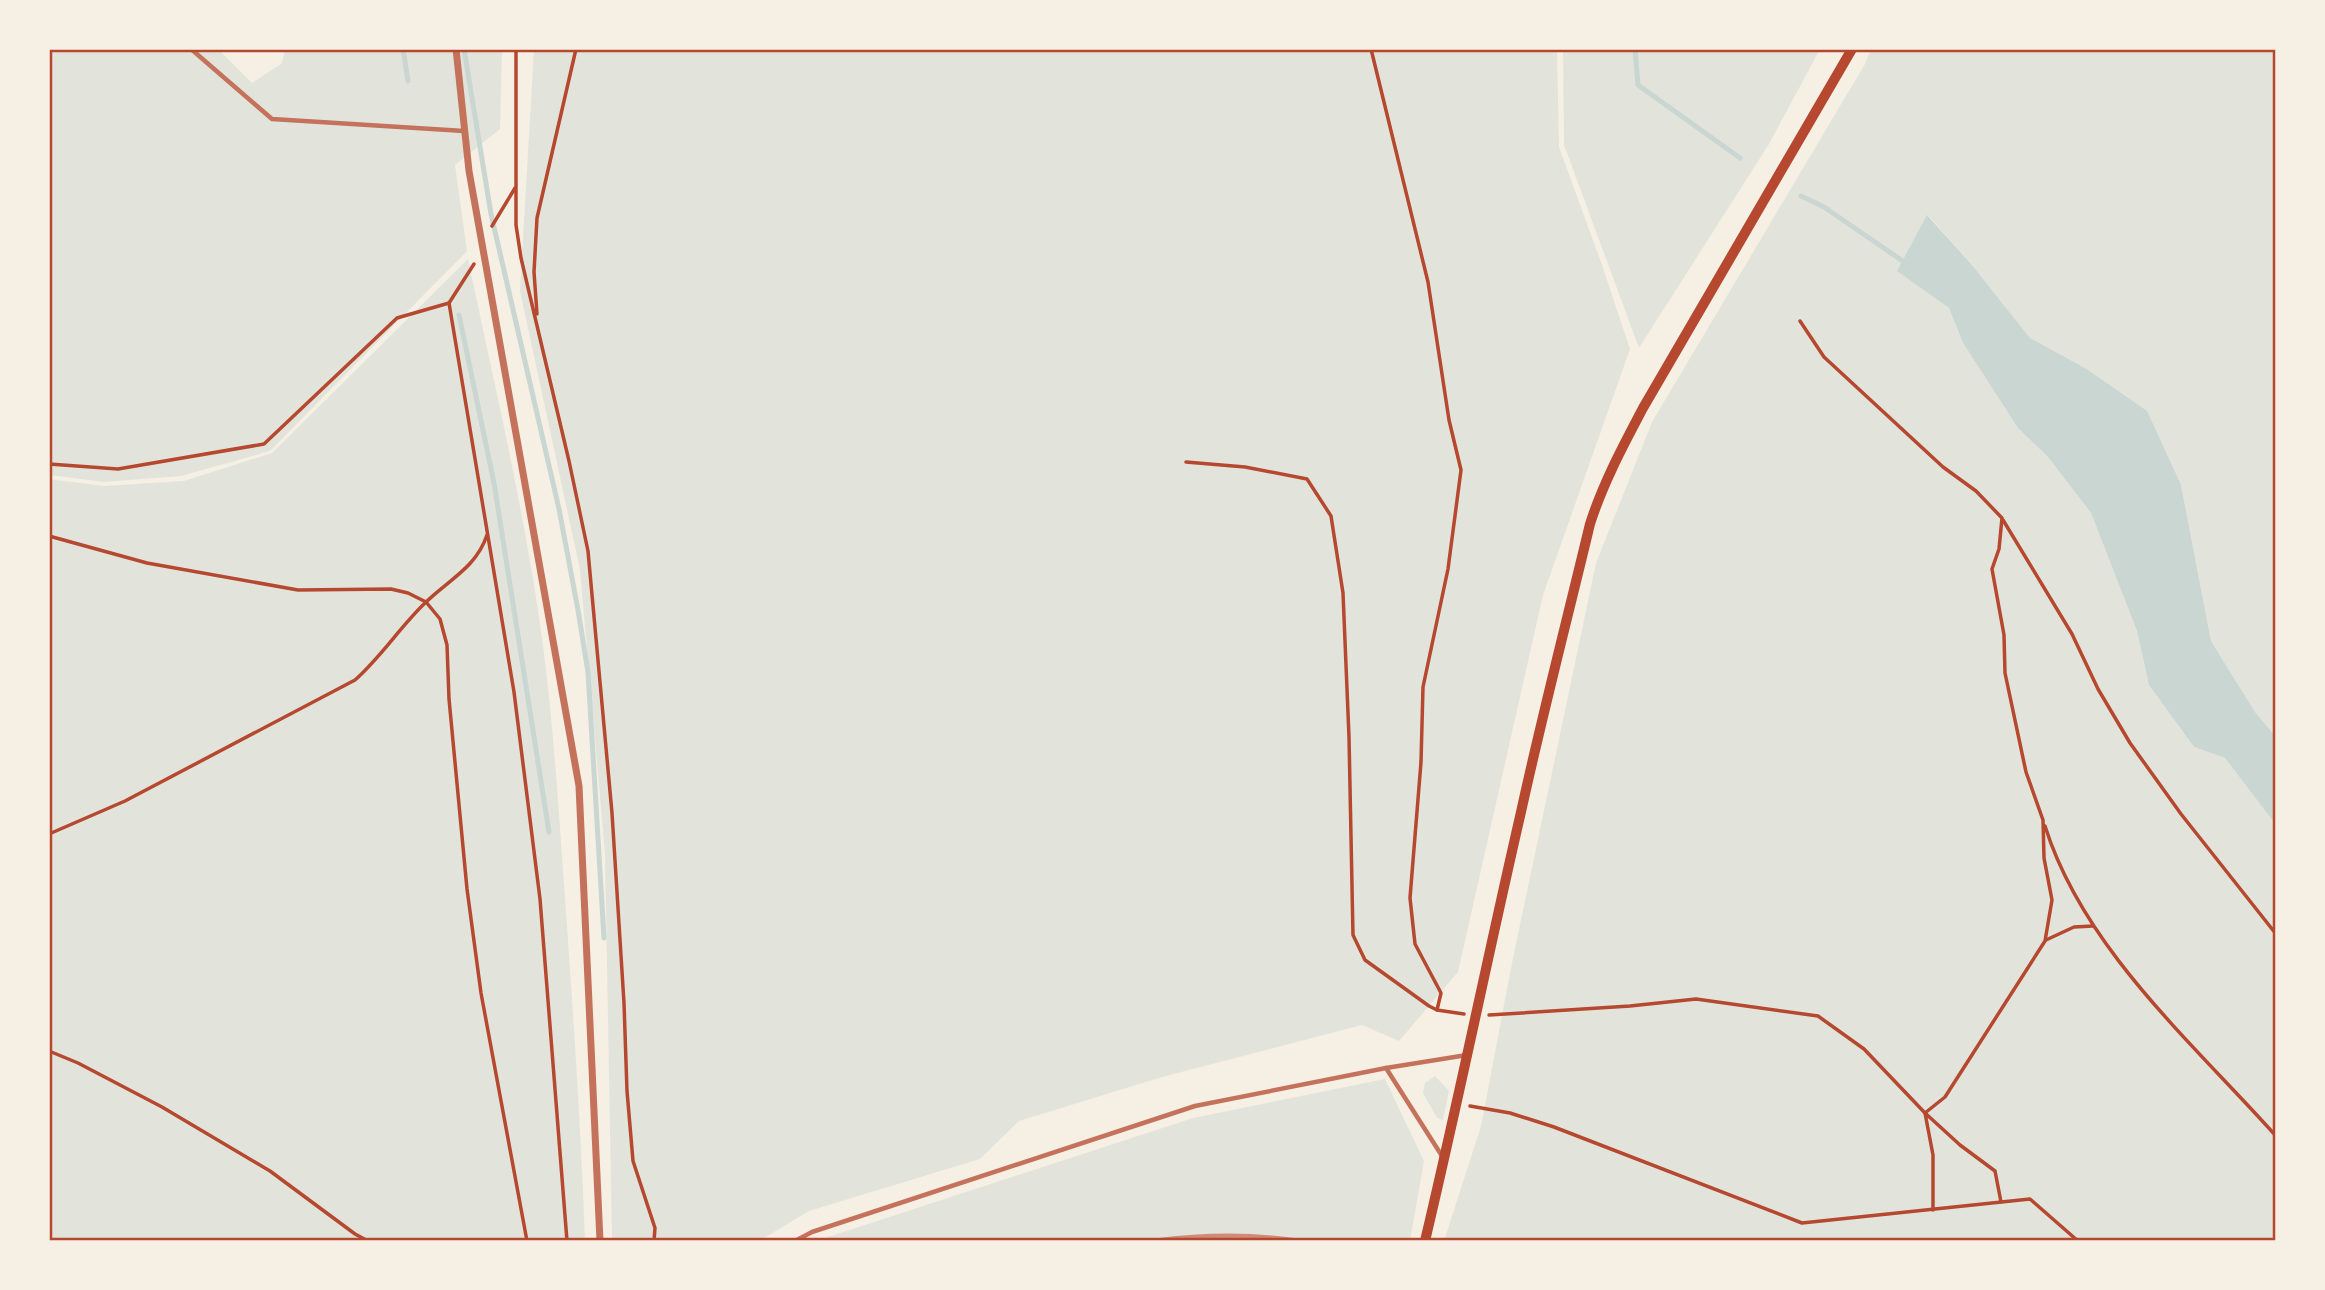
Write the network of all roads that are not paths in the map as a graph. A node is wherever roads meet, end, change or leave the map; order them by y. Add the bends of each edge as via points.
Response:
1 (191, 49) edge
2 (456, 49) edge
3 (1852, 49) edge
4 (465, 131) junction
5 (1467, 1055) junction
6 (1386, 1068) junction
7 (1443, 1159) junction
8 (1426, 1237) edge
9 (600, 1241) edge
10 (795, 1241) edge

1 - 4 lane via 272,120
2 - 4 street
3 - 5 main road via 1643,408 1613,464 1590,524
4 - 9 street via 579,786
5 - 6 lane
5 - 7 main road
6 - 7 lane
6 - 10 lane via 1195,1107
7 - 8 main road

